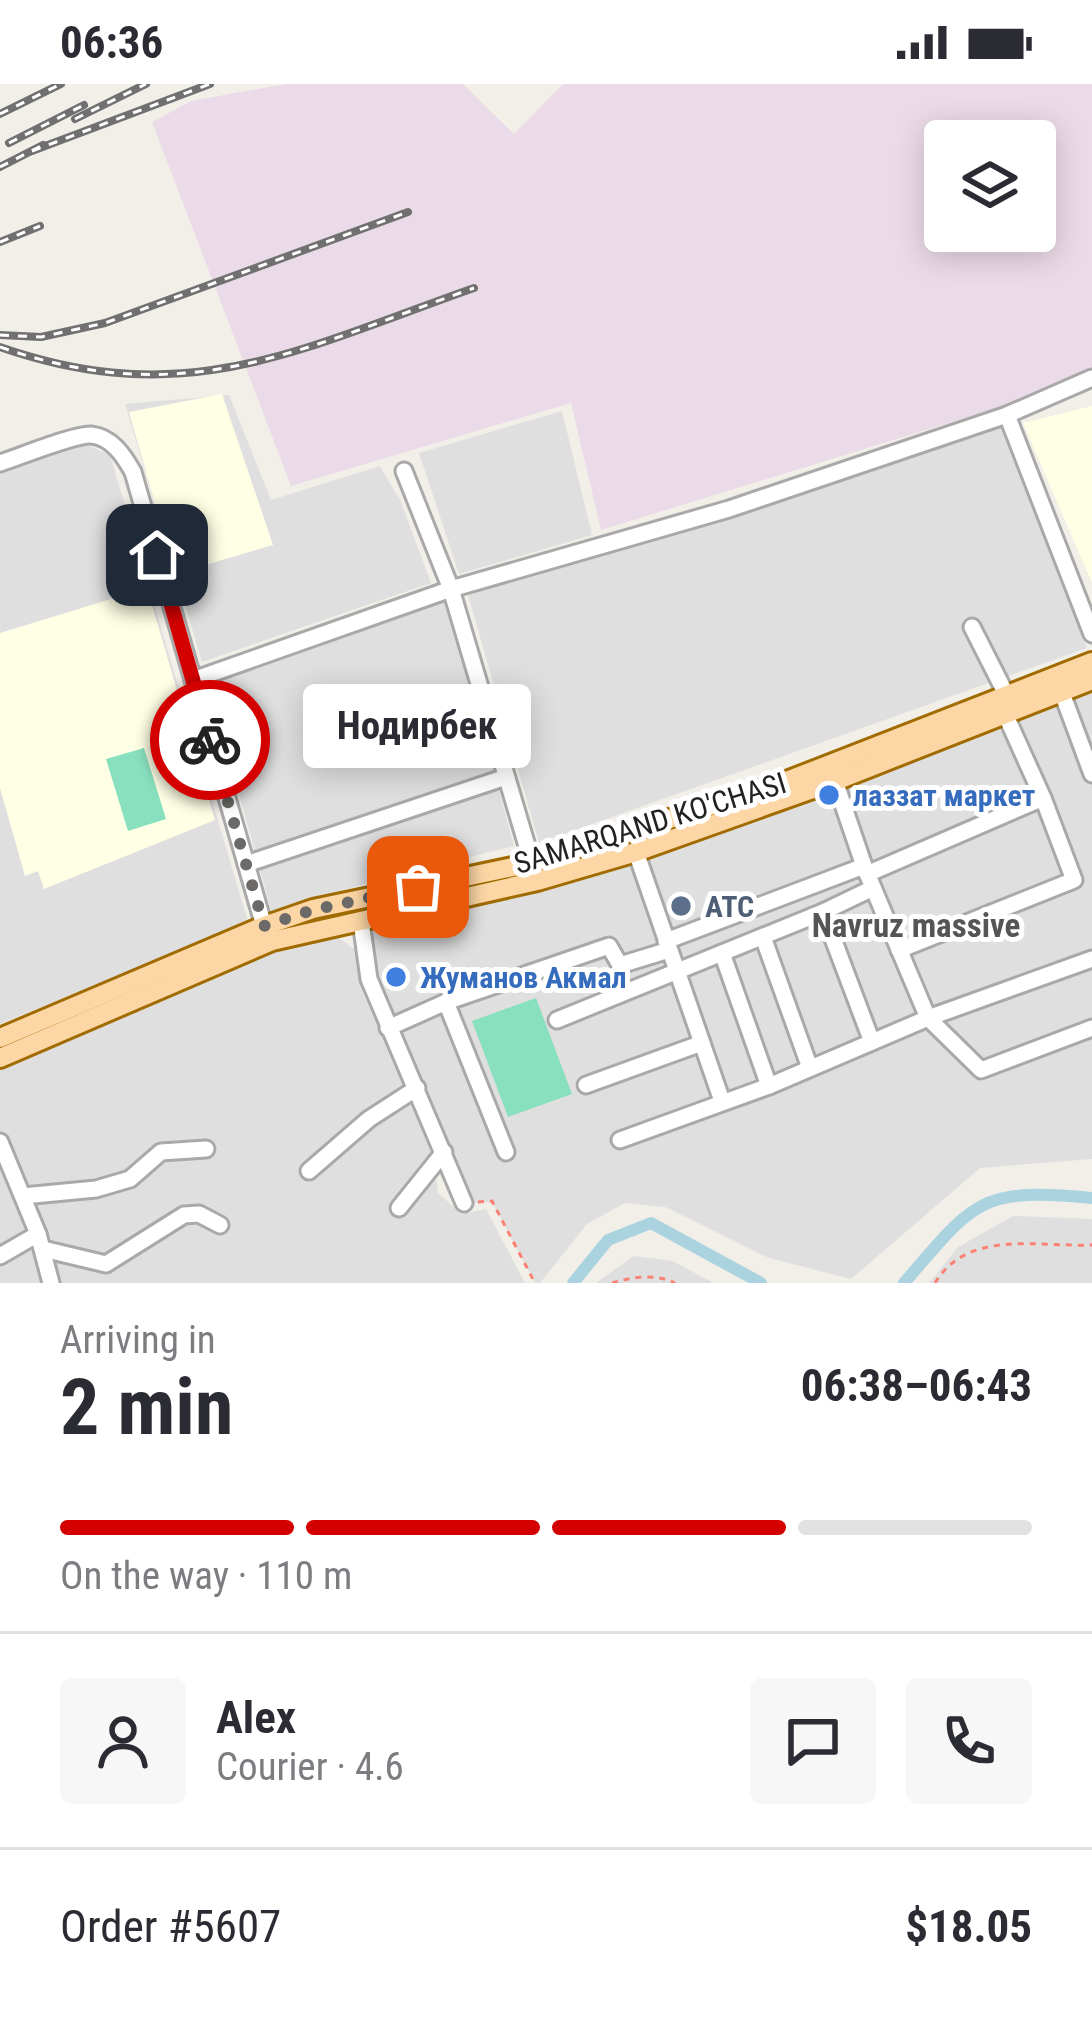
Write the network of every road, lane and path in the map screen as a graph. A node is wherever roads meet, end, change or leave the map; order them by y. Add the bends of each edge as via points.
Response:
1 (1092, 379) edge
2 (1007, 416) junction
3 (0, 463) edge
4 (404, 471) dead end
5 (451, 589) junction
6 (972, 626) dead end
7 (1092, 634) edge
8 (1092, 662) edge
9 (193, 680) junction
10 (1092, 680) edge
11 (1063, 693) junction
12 (1006, 706) junction
13 (1092, 774) edge
14 (506, 777) junction
15 (835, 782) junction
16 (1043, 798) junction
17 (636, 852) junction
18 (246, 864) junction
19 (534, 872) junction
20 (868, 876) junction
21 (823, 912) junction
22 (361, 921) junction
23 (264, 926) junction
24 (764, 938) junction
25 (668, 946) junction
26 (899, 950) junction
27 (722, 953) junction
28 (1092, 958) edge
29 (620, 965) junction
30 (676, 972) junction
31 (626, 990) junction
32 (446, 1002) junction
33 (928, 1018) junction
34 (557, 1020) dead end
35 (388, 1028) junction
36 (1092, 1028) edge
37 (0, 1038) edge
38 (872, 1042) junction
39 (702, 1043) junction
40 (0, 1058) edge
41 (810, 1068) junction
42 (586, 1085) dead end
43 (769, 1086) junction
44 (417, 1088) junction
45 (722, 1101) junction
46 (620, 1139) dead end
47 (0, 1142) edge
48 (206, 1149) dead end
49 (444, 1152) junction
50 (506, 1152) dead end
51 (309, 1171) dead end
52 (23, 1196) junction
53 (464, 1203) joint
54 (399, 1208) dead end
55 (220, 1225) dead end
56 (40, 1242) junction
57 (1092, 1246) edge
58 (0, 1256) edge
59 (51, 1283) edge
60 (535, 1283) edge
61 (612, 1283) edge
62 (675, 1283) edge
63 (935, 1283) edge

1 - 2 street
2 - 5 street via 729,509
2 - 7 street
3 - 9 street via 90,435 121,452
4 - 5 street
5 - 9 street
5 - 14 street
6 - 12 street
8 - 12 main road, SAMARQAND KO'CHASI
9 - 18 street
10 - 11 main road, SAMARQAND KO'CHASI
11 - 12 main road, SAMARQAND KO'CHASI
11 - 13 street
12 - 15 main road, SAMARQAND KO'CHASI
12 - 16 street
12 - 19 main road, SAMARQAND KO'CHASI
14 - 18 street
14 - 19 street
15 - 17 main road, SAMARQAND KO'CHASI
15 - 20 street
16 - 20 street
16 - 26 street via 1074,880
17 - 19 main road, SAMARQAND KO'CHASI
17 - 25 street
18 - 23 street
19 - 22 main road, SAMARQAND KO'CHASI
19 - 23 main road, SAMARQAND KO'CHASI via 313,910
20 - 21 street
20 - 25 street
20 - 26 street
21 - 24 street
21 - 38 street
22 - 35 street via 369,980
22 - 40 main road, SAMARQAND KO'CHASI via 272,941
23 - 37 main road, SAMARQAND KO'CHASI
24 - 27 street
24 - 41 street
25 - 29 street
25 - 30 street
26 - 33 street
27 - 30 street
27 - 43 street
28 - 33 street
29 - 31 street
29 - 32 street via 609,946
30 - 31 street
30 - 39 street
31 - 34 street
32 - 35 street
32 - 50 street
33 - 36 street via 981,1070
33 - 38 street
35 - 44 street
38 - 41 street
39 - 42 street
39 - 45 street
41 - 43 street
43 - 45 street
44 - 49 street
44 - 51 street
45 - 46 street
47 - 52 street
48 - 52 street via 161,1152 130,1179 96,1189
49 - 53 street
49 - 54 street
52 - 56 street
53 - 60 path via 492,1201
55 - 56 street via 184,1215 106,1264
56 - 58 street
56 - 59 street
57 - 63 path via 981,1245 947,1264
61 - 62 path via 639,1276

